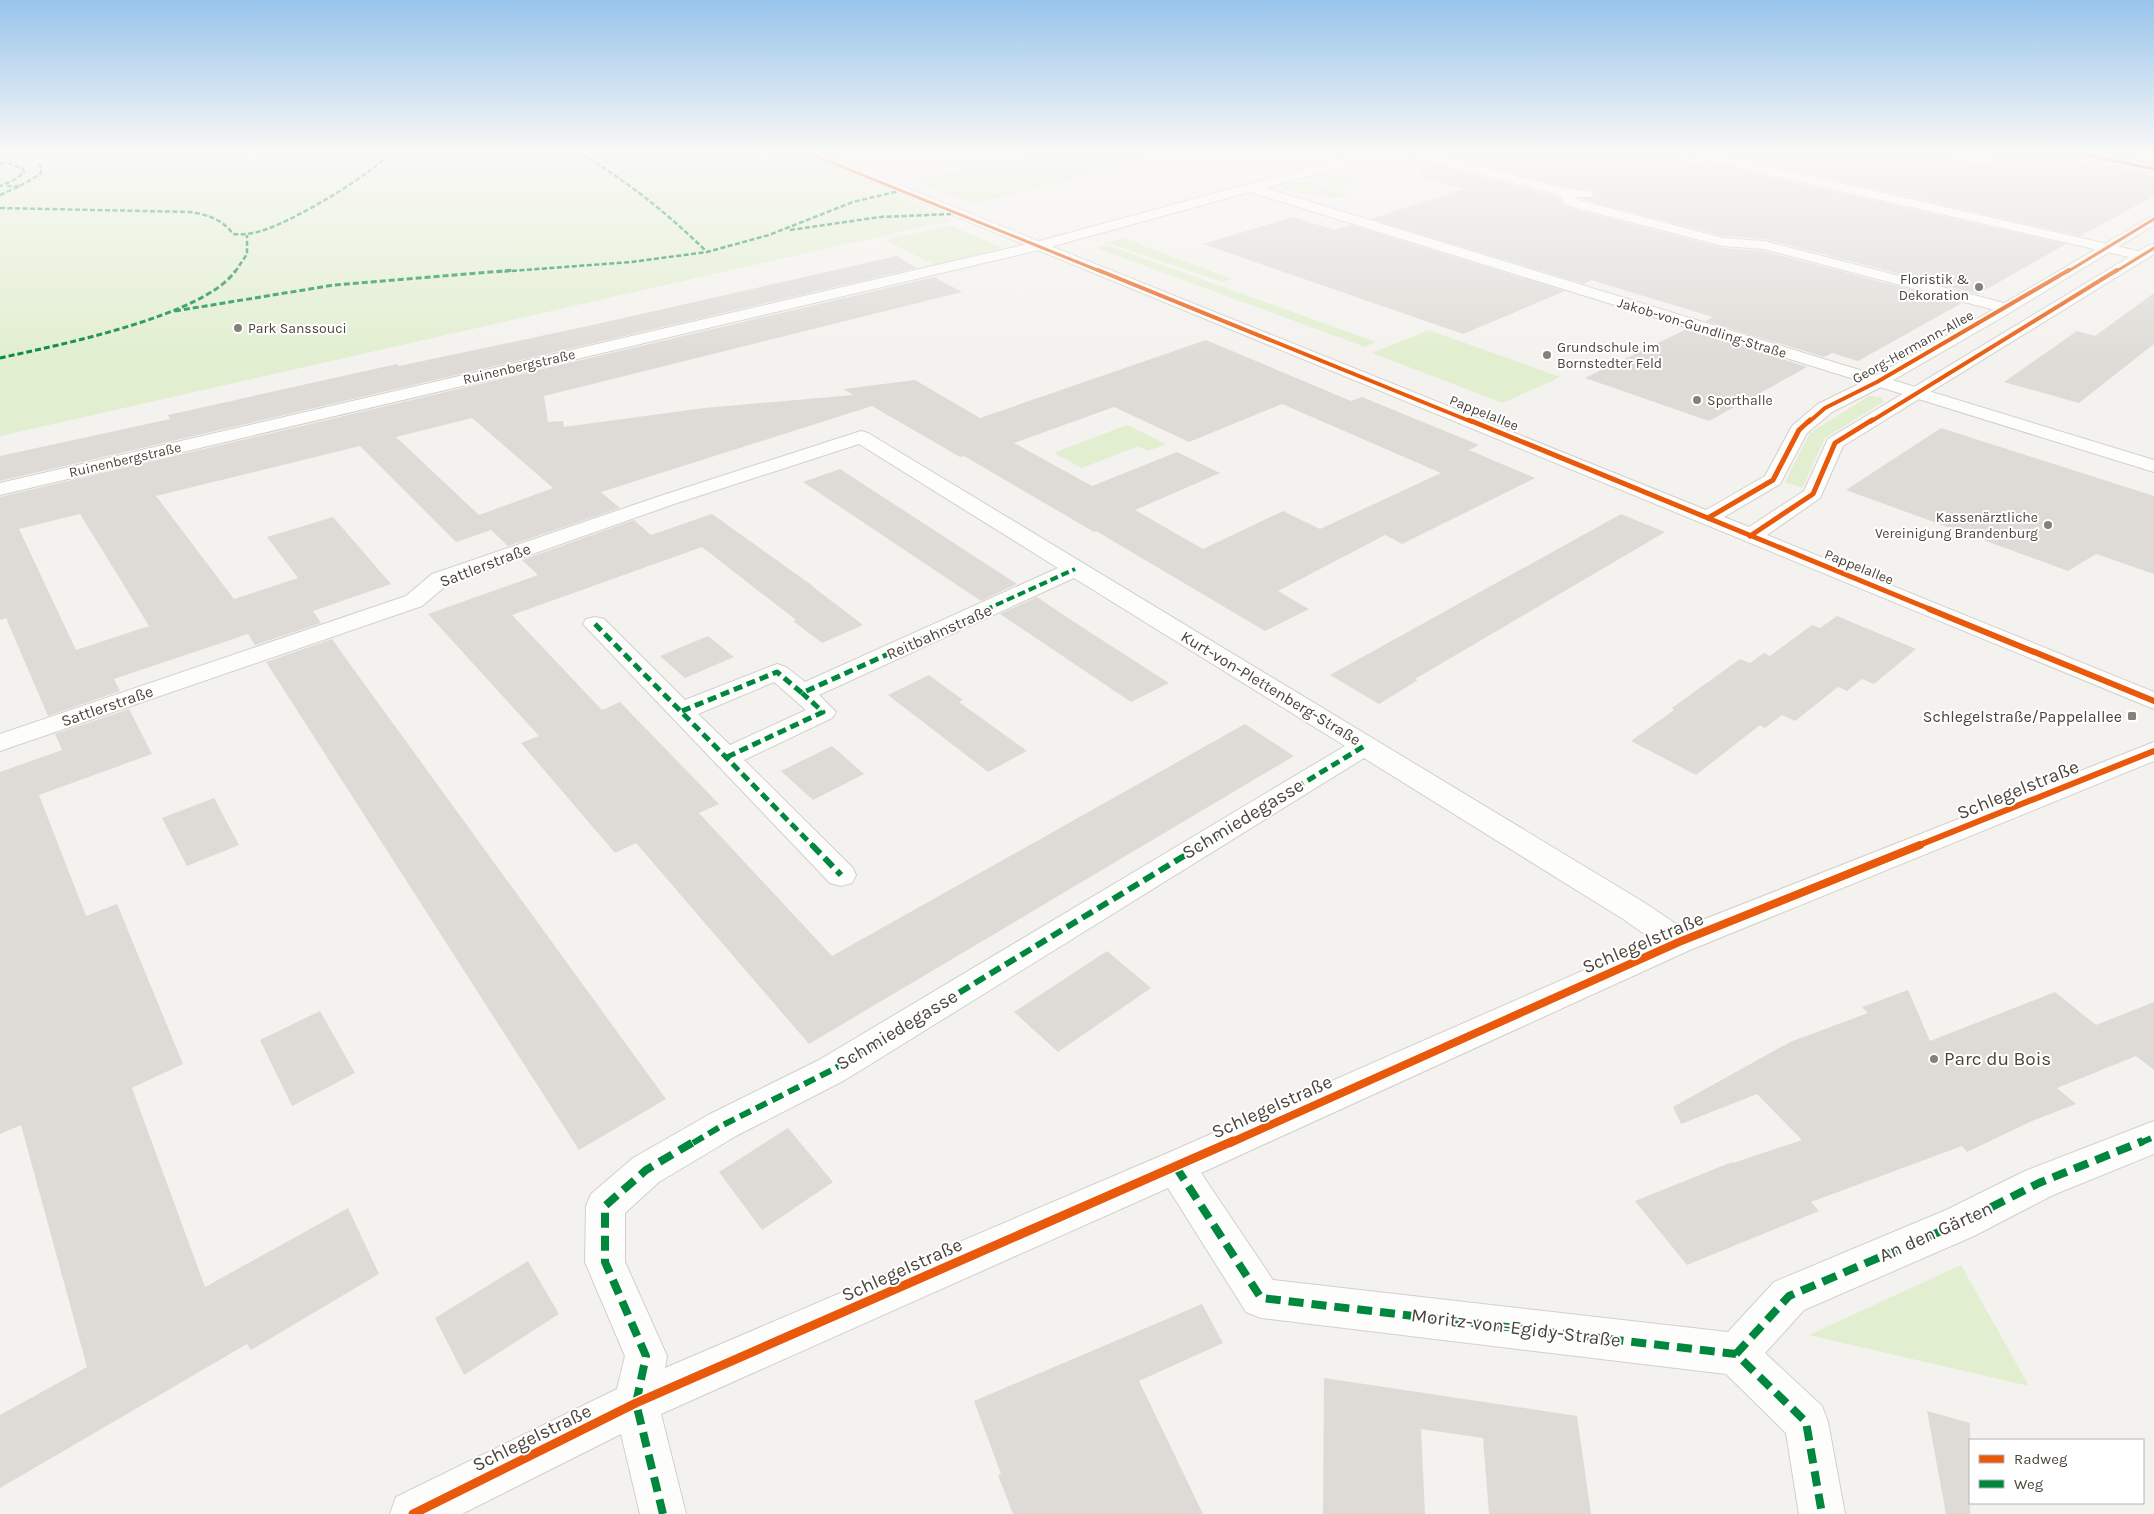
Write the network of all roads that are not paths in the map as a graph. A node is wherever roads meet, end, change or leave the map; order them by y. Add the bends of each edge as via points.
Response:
1 (979, 222) edge
2 (1128, 222) edge
3 (1360, 222) edge
4 (1645, 222) edge
5 (1992, 222) edge
6 (2150, 222) edge
7 (1737, 230) dead end
8 (1764, 245) junction
9 (1039, 246) junction
10 (2107, 248) junction
11 (2148, 252) edge
12 (2006, 308) junction
13 (1877, 382) junction
14 (1916, 394) junction
15 (861, 436) joint
16 (2154, 466) edge
17 (0, 489) edge
18 (1708, 518) junction
19 (1750, 536) junction
20 (1075, 569) junction
21 (595, 624) dead end
22 (802, 693) junction
23 (2154, 701) edge
24 (682, 712) junction
25 (0, 742) edge
26 (1366, 745) junction
27 (2154, 751) edge
28 (726, 757) junction
29 (841, 875) dead end
30 (1679, 942) junction
31 (2154, 1137) edge
32 (1176, 1167) junction
33 (1736, 1354) junction
34 (636, 1403) junction
35 (413, 1514) edge
36 (663, 1514) edge
37 (1822, 1514) edge

1 - 9 street, Pappelallee
2 - 9 street, Ruinenbergstraße
3 - 13 street, Jakob-von-Gundling-Straße
4 - 8 street via 1723,242
5 - 10 street
6 - 10 street, Georg-Hermann-Allee
7 - 8 street via 1759,238
8 - 12 street
9 - 17 street, Ruinenbergstraße
9 - 18 street, Pappelallee
10 - 11 street
10 - 12 street, Georg-Hermann-Allee
11 - 14 street
12 - 13 street, Georg-Hermann-Allee
13 - 14 street, Jakob-von-Gundling-Straße
13 - 18 street, Georg-Hermann-Allee via 1825,408 1799,430 1773,480
14 - 16 street, Jakob-von-Gundling-Straße
14 - 19 street via 1835,444 1813,494
15 - 20 street, Kurt-von-Plettenberg-Straße
15 - 25 street, Sattlerstraße via 440,578 414,601
18 - 19 street, Pappelallee
19 - 23 street, Pappelallee
20 - 22 street, Reitbahnstraße
20 - 26 street, Kurt-von-Plettenberg-Straße
21 - 24 street
22 - 24 street via 777,672
22 - 28 street via 824,712
24 - 28 street
26 - 30 street, Kurt-von-Plettenberg-Straße
26 - 34 street, Schmiedegasse via 832,1070 723,1125 646,1170 605,1206 605,1262 646,1356
27 - 30 street, Schlegelstraße
28 - 29 street
30 - 32 street, Schlegelstraße
31 - 33 street, An den Gärten via 2039,1184 1960,1223 1789,1296
32 - 33 street, Moritz-von-Egidy-Straße via 1261,1298
32 - 34 street, Schlegelstraße
33 - 37 street via 1806,1422
34 - 35 street, Schlegelstraße
34 - 36 street

